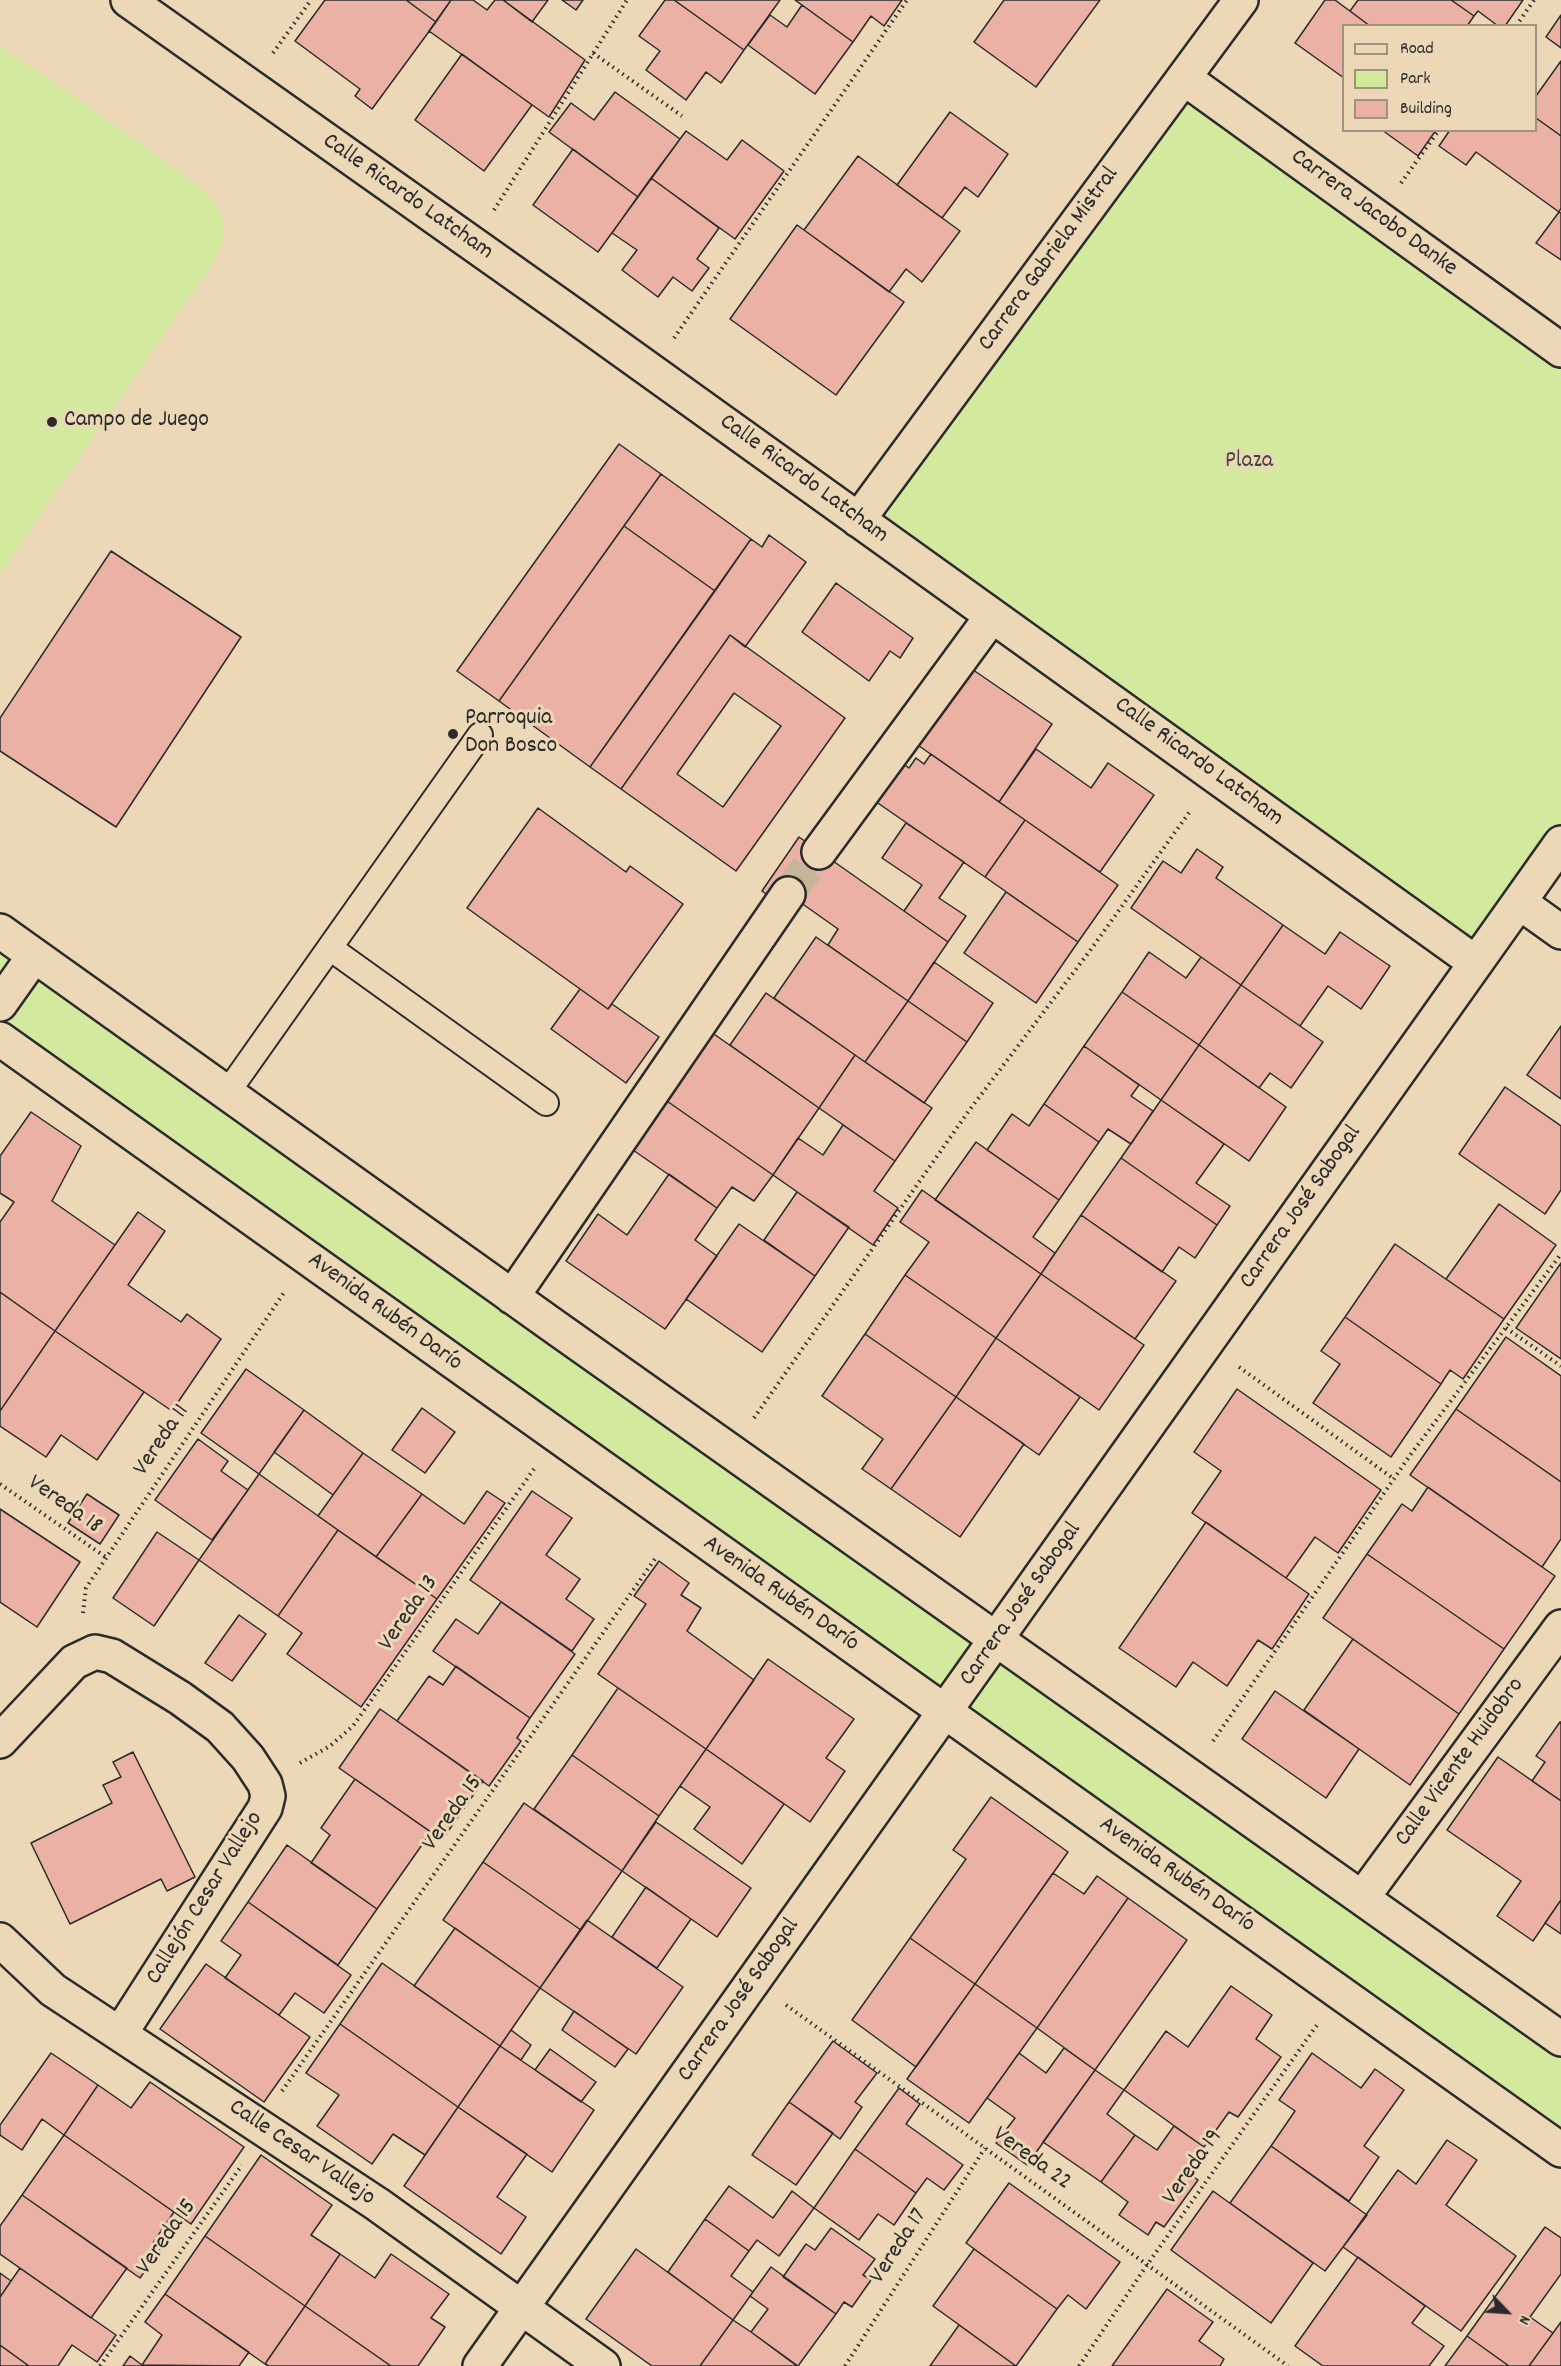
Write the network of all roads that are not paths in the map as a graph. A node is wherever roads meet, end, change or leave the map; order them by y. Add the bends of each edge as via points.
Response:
1 (128, 0) edge
2 (1241, 0) edge
3 (1184, 78) junction
4 (1561, 350) edge
5 (858, 520) junction
6 (992, 616) junction
7 (480, 735) dead end
8 (1561, 843) edge
9 (819, 852) tunnel mouth
10 (788, 894) tunnel mouth
11 (1519, 902) junction
12 (0, 931) edge
13 (1561, 932) edge
14 (330, 948) junction
15 (34, 956) junction
16 (1476, 963) junction
17 (0, 1004) edge
18 (0, 1039) edge
19 (227, 1093) junction
20 (546, 1103) dead end
21 (512, 1297) junction
22 (1561, 1628) edge
23 (997, 1640) junction
24 (946, 1712) junction
25 (0, 1741) edge
26 (1362, 1898) junction
27 (0, 1940) edge
28 (120, 2034) junction
29 (1561, 2039) edge
30 (1561, 2150) edge
31 (522, 2308) junction
32 (480, 2366) edge
33 (603, 2366) edge

1 - 5 street, Calle Ricardo Latcham
2 - 3 street, Carrera Gabriela Mistral
3 - 4 street, Carrera Jacobo Danke
3 - 5 street, Carrera Gabriela Mistral
5 - 6 street, Calle Ricardo Latcham
6 - 9 street
6 - 16 street, Calle Ricardo Latcham
7 - 14 lane
8 - 11 street, Carrera José Sabogal
10 - 21 street
11 - 13 street
11 - 16 street, Carrera José Sabogal
12 - 15 street
14 - 19 lane
14 - 20 lane
15 - 17 street
15 - 19 street
16 - 23 street, Carrera José Sabogal
18 - 24 street, Avenida Rubén Darío
19 - 21 street
21 - 23 street
22 - 26 street, Calle Vicente Huidobro
23 - 24 street, Carrera José Sabogal
23 - 26 street
24 - 30 street, Avenida Rubén Darío
24 - 31 street, Carrera José Sabogal
25 - 28 street, Callejón Cesar Vallejo via 74,1662 95,1652 112,1656 220,1727 265,1784 265,1808
26 - 29 street
27 - 28 street, Calle Cesar Vallejo via 53,1990
28 - 31 street, Calle Cesar Vallejo via 377,2204
31 - 32 street, Carrera José Sabogal
31 - 33 street, Calle Cesar Vallejo

